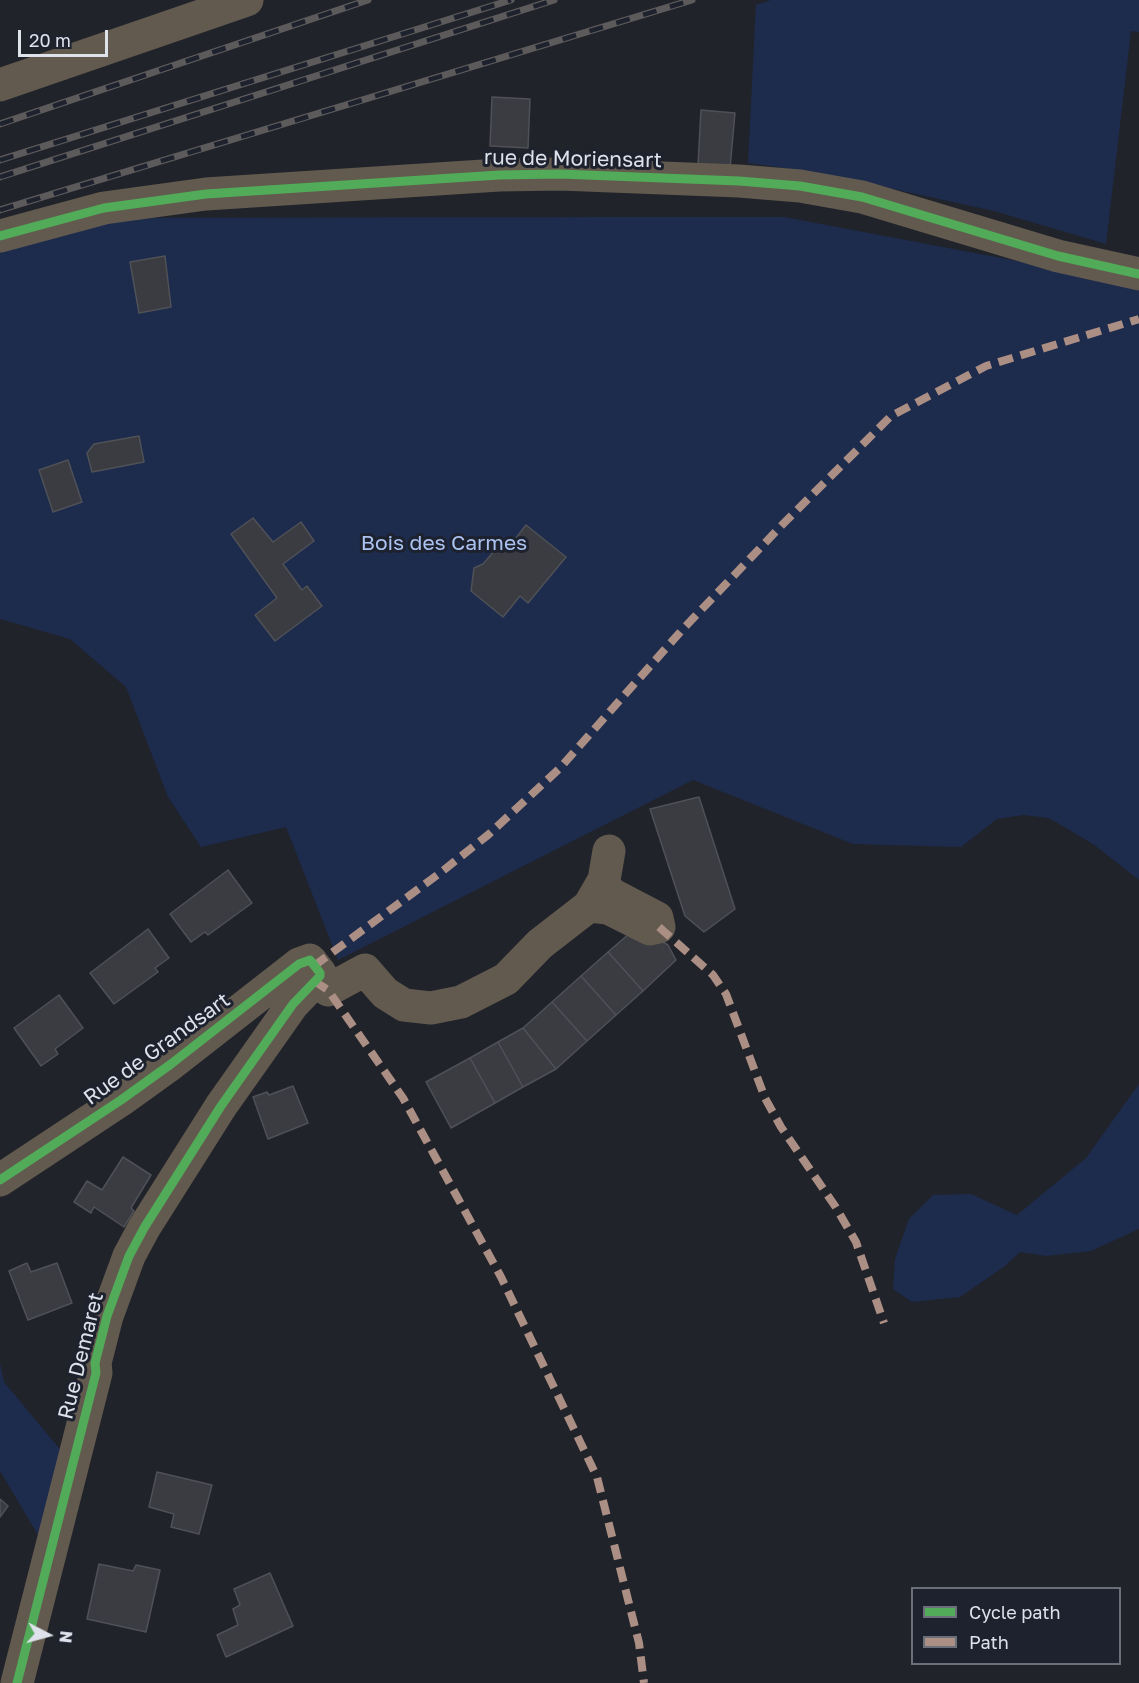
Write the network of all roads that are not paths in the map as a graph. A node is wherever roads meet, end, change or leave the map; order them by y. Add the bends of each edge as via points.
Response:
1 (247, 0) edge
2 (0, 85) edge
3 (0, 237) edge
4 (1139, 274) edge
5 (609, 851) dead end
6 (321, 986) junction
7 (0, 1180) edge
8 (17, 1683) edge

1 - 2 street
3 - 4 street, rue de Moriensart via 104,208 206,194 499,175 584,175 739,181 851,195 1058,256
5 - 6 street, Rue Demaret via 596,894 506,978 461,1002 431,1008 404,1005 385,993 365,970
6 - 7 street, Rue de Grandsart via 320,974 311,961 299,964 155,1076
6 - 8 street, Rue Demaret via 293,1004 221,1107 129,1256 97,1354 96,1373

